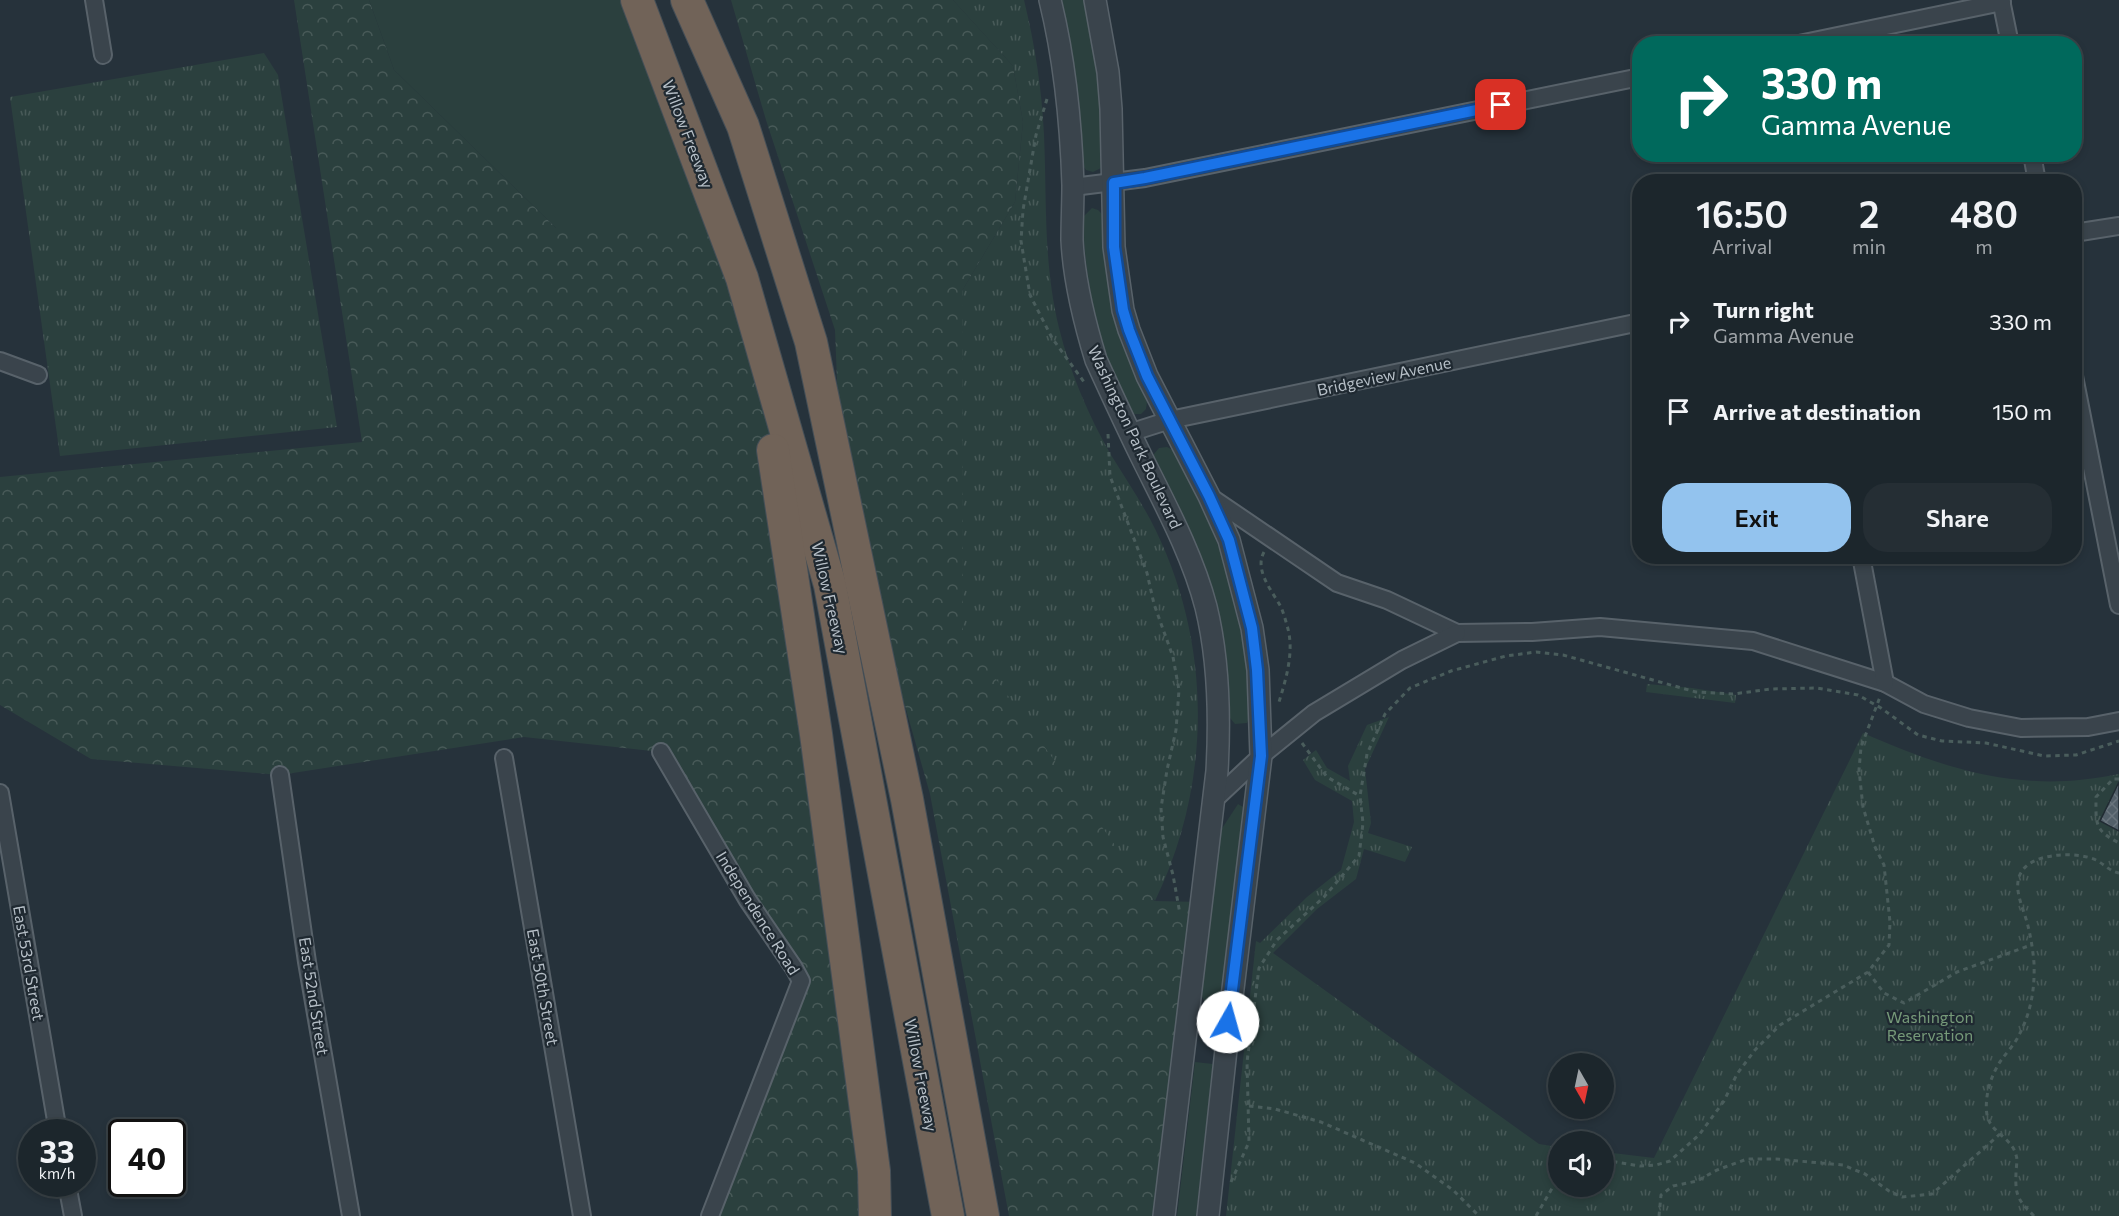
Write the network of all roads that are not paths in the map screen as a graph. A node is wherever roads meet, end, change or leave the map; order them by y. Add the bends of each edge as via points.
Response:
1 (94, 0) edge
2 (637, 0) edge
3 (687, 0) edge
4 (707, 0) edge
5 (1050, 0) edge
6 (1095, 0) edge
7 (2001, 1) edge
8 (1837, 36) edge
9 (2008, 36) edge
10 (103, 55) dead end
11 (1632, 78) edge
12 (743, 126) junction
13 (1114, 183) junction
14 (1073, 187) junction
15 (2119, 226) edge
16 (2082, 232) edge
17 (742, 278) junction
18 (1632, 324) edge
19 (0, 361) edge
20 (38, 375) dead end
21 (2082, 417) edge
22 (1170, 420) junction
23 (1129, 433) junction
24 (1209, 496) junction
25 (1863, 564) edge
26 (2119, 605) edge
27 (1457, 633) junction
28 (1885, 683) junction
29 (2119, 721) edge
30 (661, 752) dead end
31 (1261, 756) junction
32 (504, 758) dead end
33 (280, 775) dead end
34 (0, 793) edge
35 (1213, 801) junction
36 (56, 1119) edge
37 (69, 1197) edge
38 (73, 1216) edge
39 (351, 1216) edge
40 (582, 1216) edge
41 (710, 1216) edge
42 (875, 1216) edge
43 (948, 1216) edge
44 (983, 1216) edge
45 (1164, 1216) edge
46 (1208, 1216) edge

1 - 10 street
2 - 17 highway, Willow Freeway
3 - 12 highway, Willow Freeway
4 - 12 highway
5 - 14 street, Washington Park Boulevard via 1067,95
6 - 13 street via 1109,82
7 - 8 street
7 - 9 street
11 - 13 street
12 - 44 highway, Willow Freeway via 813,353 907,799
13 - 14 street
13 - 22 street via 1114,247 1123,310 1147,376
14 - 23 street, Washington Park Boulevard via 1072,241 1081,308 1096,360
15 - 16 street
17 - 42 highway via 779,483 816,734 874,1171
17 - 43 highway, Willow Freeway via 830,585
18 - 22 street, Bridgeview Avenue
19 - 20 street
21 - 26 street
22 - 23 street, Bridgeview Avenue
22 - 24 street
23 - 35 street, Washington Park Boulevard via 1190,560 1205,607 1217,695
24 - 27 street via 1337,583 1387,600
24 - 31 street via 1229,540 1252,628
25 - 28 street
27 - 28 street via 1600,627 1753,641
27 - 31 street via 1402,660 1314,713
28 - 29 street via 1924,704 2021,728 2088,727
30 - 41 street, Independence Road via 747,899 801,981
31 - 35 street
31 - 46 street
32 - 40 street, East 50th Street
33 - 39 street, East 52nd Street via 307,962
34 - 36 street, East 53rd Street
35 - 45 street, Washington Park Boulevard
37 - 38 street

